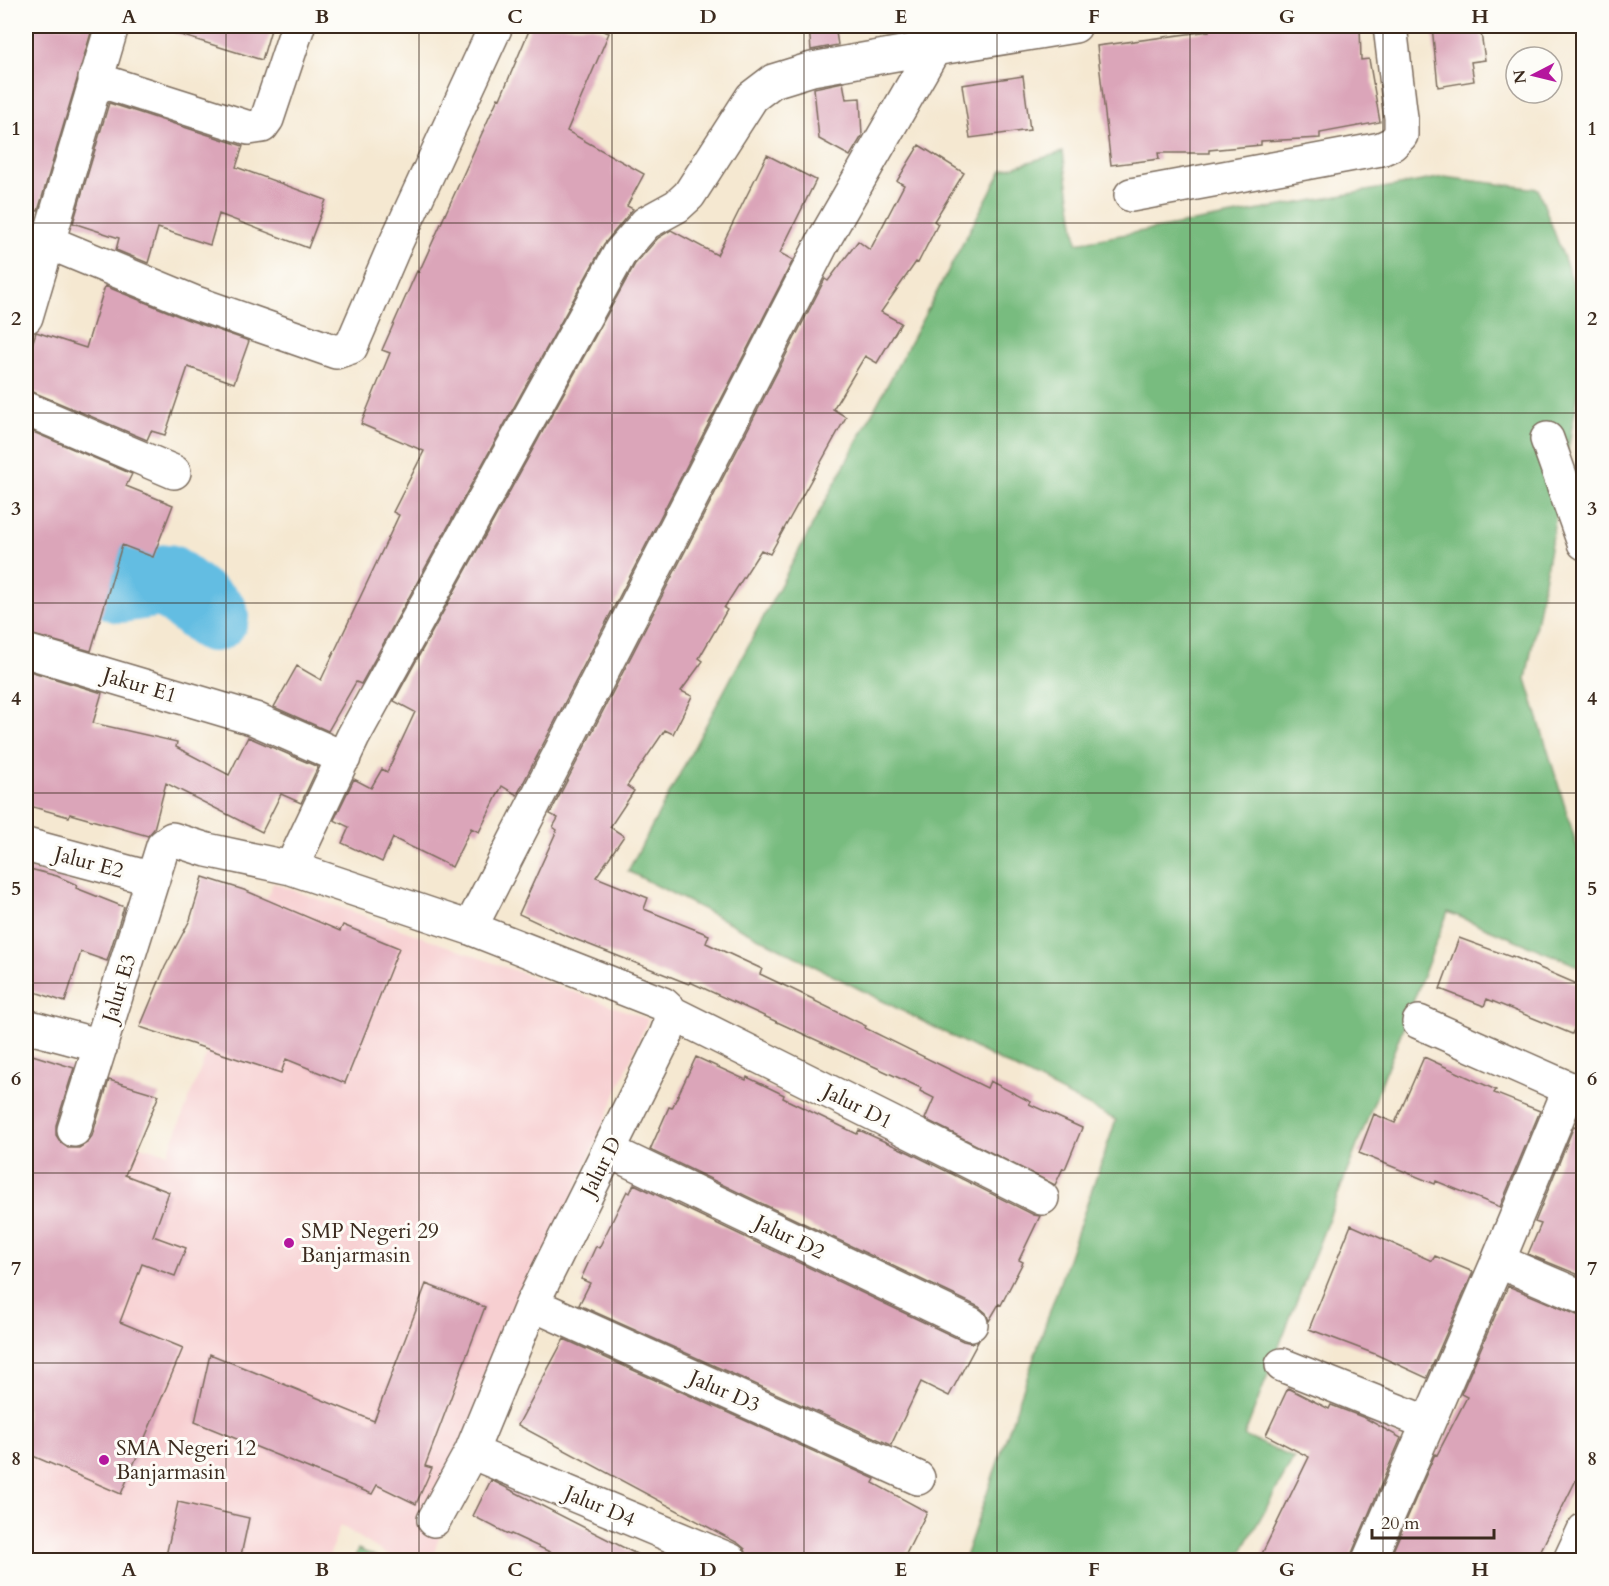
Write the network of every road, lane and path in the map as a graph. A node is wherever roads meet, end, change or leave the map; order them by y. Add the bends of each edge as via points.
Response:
1 (112, 26) edge
2 (298, 26) edge
3 (496, 26) edge
4 (1075, 26) edge
5 (1390, 26) edge
6 (934, 50) junction
7 (95, 79) junction
8 (1131, 195) dead end
9 (48, 242) junction
10 (26, 317) edge
11 (26, 409) edge
12 (1547, 439) dead end
13 (174, 472) dead end
14 (1584, 543) edge
15 (26, 651) edge
16 (344, 758) junction
17 (26, 845) edge
18 (291, 868) junction
19 (153, 879) junction
20 (470, 928) junction
21 (674, 1014) junction
22 (1419, 1022) dead end
23 (26, 1026) edge
24 (101, 1046) junction
25 (1576, 1092) edge
26 (74, 1130) dead end
27 (609, 1150) junction
28 (1042, 1198) dead end
29 (1498, 1261) junction
30 (1584, 1298) edge
31 (532, 1304) junction
32 (971, 1324) dead end
33 (1282, 1365) dead end
34 (1428, 1424) junction
35 (471, 1452) junction
36 (918, 1478) dead end
37 (434, 1520) dead end
38 (1584, 1530) edge
39 (730, 1560) edge
40 (1369, 1560) edge
41 (1570, 1560) edge

1 - 7 street
2 - 7 street via 262,126 249,128
3 - 9 street via 351,347 336,352 194,302
4 - 6 street
5 - 8 street via 1401,118 1401,135 1392,144
6 - 16 street via 812,69 772,81 752,97 689,195 646,223 620,253
6 - 20 street via 825,238
7 - 9 street
9 - 10 street
11 - 13 street
12 - 14 street
15 - 16 street, Jakur E1 via 255,719
16 - 18 street
17 - 19 street, Jalur E2
18 - 19 street, Jalur E3 via 172,839 163,846
18 - 20 street
19 - 24 street, Jalur E3
20 - 21 street via 663,1004
21 - 27 street, Jalur D
21 - 28 street, Jalur D1
22 - 25 street
23 - 24 street
24 - 26 street, Jalur E3
25 - 29 street
27 - 31 street, Jalur D
27 - 32 street, Jalur D2
29 - 30 street
29 - 34 street
31 - 35 street, Jalur D
31 - 36 street, Jalur D3
33 - 34 street
34 - 40 street
35 - 37 street, Jalur D
35 - 39 street, Jalur D4
38 - 41 street

